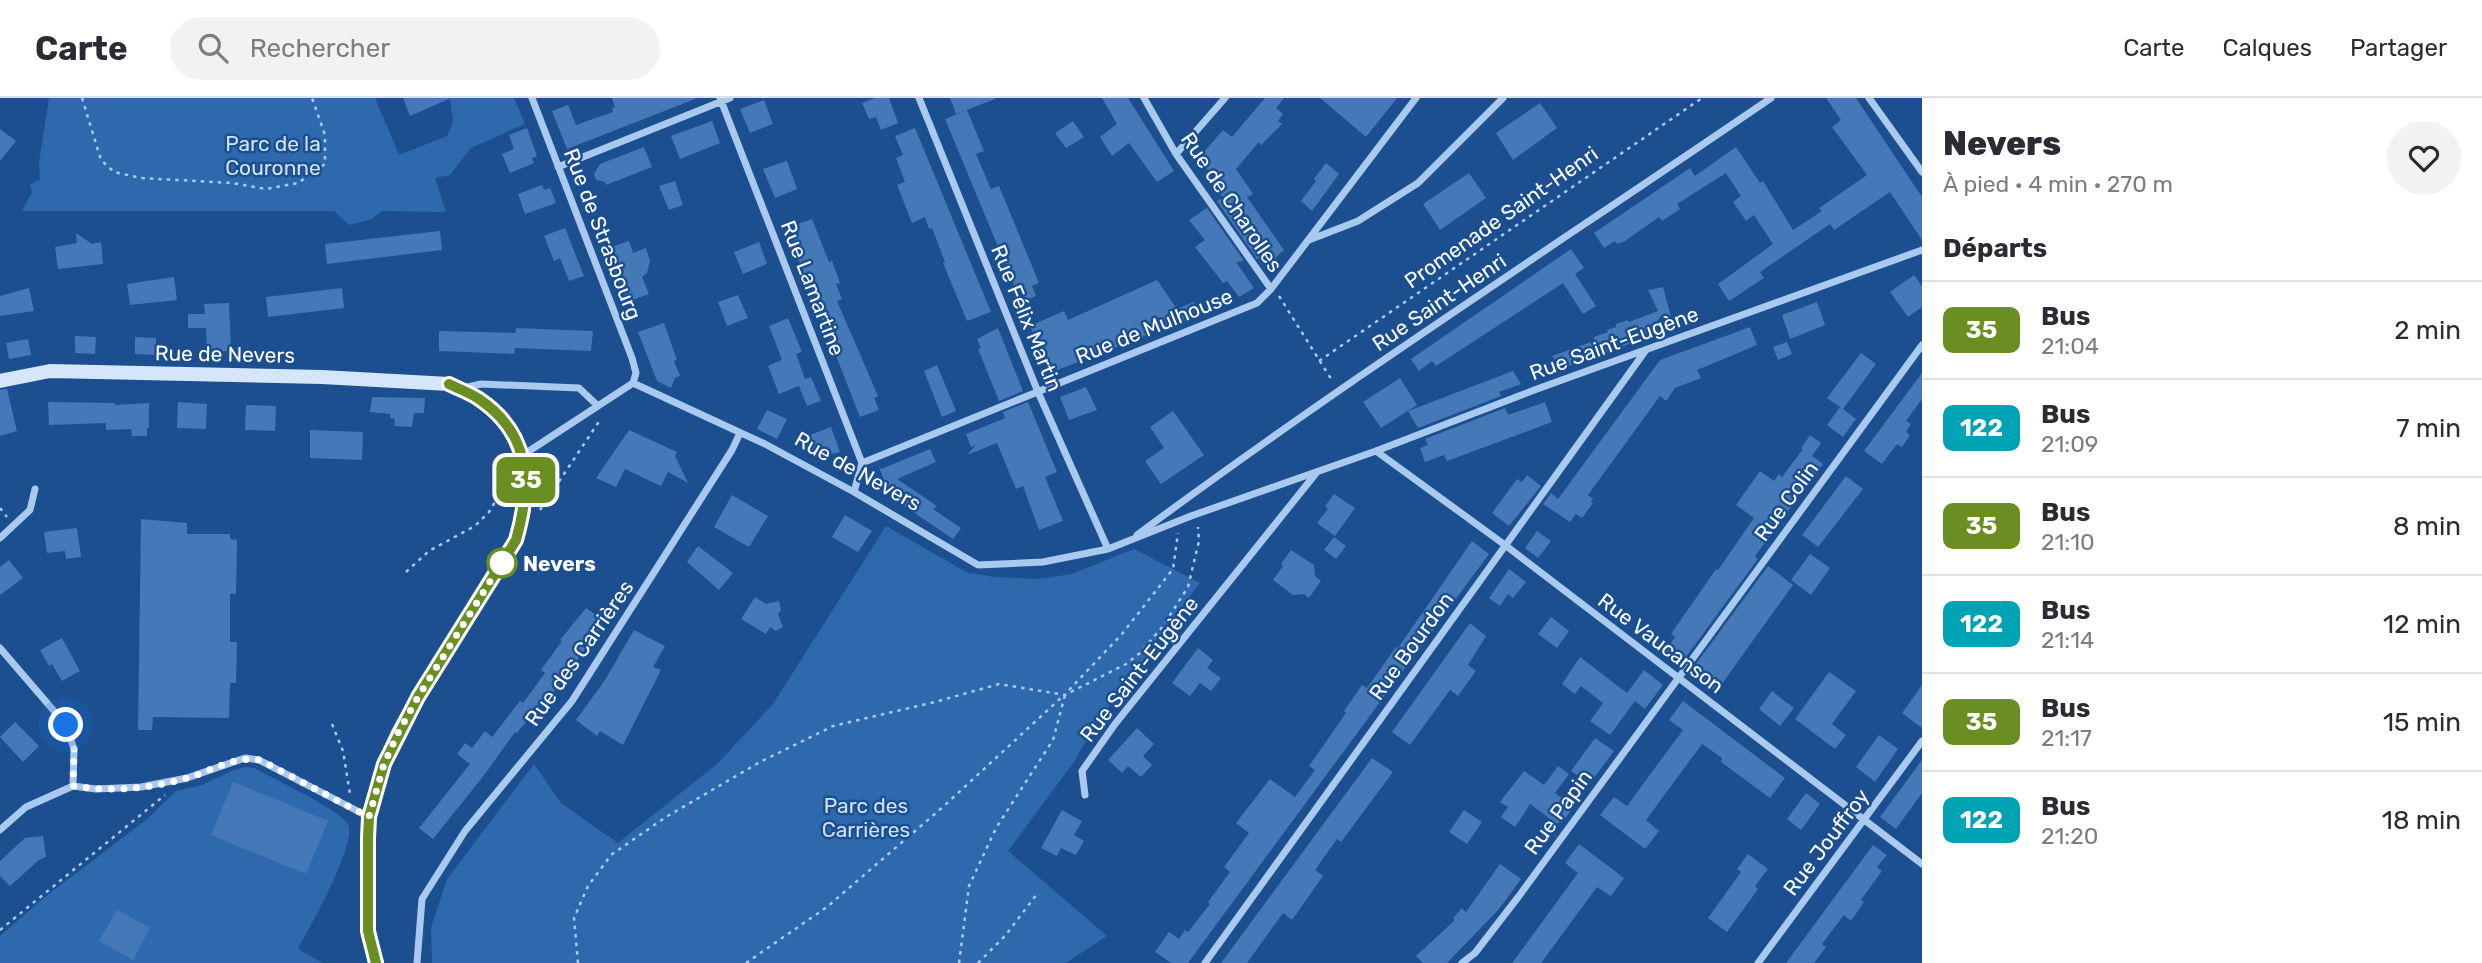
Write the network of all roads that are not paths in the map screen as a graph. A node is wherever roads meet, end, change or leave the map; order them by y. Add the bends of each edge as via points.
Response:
1 (531, 98) edge
2 (730, 98) edge
3 (919, 98) edge
4 (1144, 98) edge
5 (1225, 98) edge
6 (1416, 98) edge
7 (1503, 98) edge
8 (1771, 98) edge
9 (1869, 98) edge
10 (721, 100) edge
11 (1176, 154) junction
12 (558, 167) junction
13 (1922, 172) edge
14 (1306, 241) junction
15 (1922, 250) edge
16 (1272, 287) junction
17 (1922, 345) edge
18 (1646, 349) junction
19 (0, 380) edge
20 (633, 383) junction
21 (454, 386) junction
22 (1038, 392) junction
23 (597, 406) junction
24 (740, 433) junction
25 (1376, 451) junction
26 (523, 455) junction
27 (862, 463) junction
28 (1318, 471) junction
29 (34, 489) dead end
30 (854, 492) junction
31 (0, 538) edge
32 (1130, 540) junction
33 (1505, 545) junction
34 (1108, 550) junction
35 (0, 648) edge
36 (1678, 678) junction
37 (1922, 741) edge
38 (73, 786) junction
39 (1085, 796) dead end
40 (369, 817) junction
41 (1864, 820) junction
42 (0, 830) edge
43 (1922, 864) edge
44 (376, 963) edge
45 (417, 963) edge
46 (1205, 963) edge
47 (1462, 963) edge
48 (1758, 963) edge

1 - 12 street, Rue de Strasbourg
2 - 10 street
3 - 22 street, Rue Félix Martin
4 - 11 street, Rue de Charolles
5 - 11 street
6 - 14 street, Rue de Mulhouse
7 - 14 street via 1418,183 1358,221
8 - 32 street, Rue Saint-Henri via 1338,391
9 - 13 street
10 - 12 street
10 - 27 street, Rue Lamartine
11 - 16 street, Rue de Charolles
12 - 20 street, Rue de Strasbourg via 632,358
14 - 16 street, Rue de Mulhouse
15 - 18 street, Rue Saint-Eugène
16 - 22 street, Rue de Mulhouse via 1257,303 1232,315
17 - 36 street, Rue Colin
18 - 25 street, Rue Saint-Eugène
18 - 33 street, Rue Bourdon
19 - 21 main road, Rue de Nevers via 50,371 323,377
20 - 23 street
20 - 24 street, Rue de Nevers
21 - 23 street, Rue de Nevers via 579,388
21 - 26 main road via 505,420
22 - 27 street, Rue de Mulhouse
22 - 34 street, Rue Félix Martin
23 - 26 street
24 - 30 street, Rue de Nevers
24 - 45 street, Rue des Carrières via 572,701 465,831 422,899
25 - 28 street, Rue Saint-Eugène
25 - 33 street, Rue Vaucanson
26 - 40 main road via 526,492 516,540 398,733
27 - 30 street
28 - 32 street, Rue Saint-Eugène
28 - 39 street, Rue Saint-Eugène via 1115,724 1082,771
29 - 31 street via 30,510
30 - 34 street, Rue de Nevers via 978,565 1043,562
32 - 34 street, Rue Saint-Eugène
33 - 36 street, Rue Vaucanson
33 - 46 street, Rue Bourdon
35 - 38 street via 66,725 74,749
36 - 41 street, Rue Vaucanson
36 - 47 street, Rue Papin via 1519,896
37 - 41 street, Rue Jouffroy
38 - 40 street via 141,787 187,778 245,758 260,760
38 - 42 street via 26,807
40 - 44 main road via 368,931
41 - 43 street, Rue Vaucanson
41 - 48 street, Rue Jouffroy

